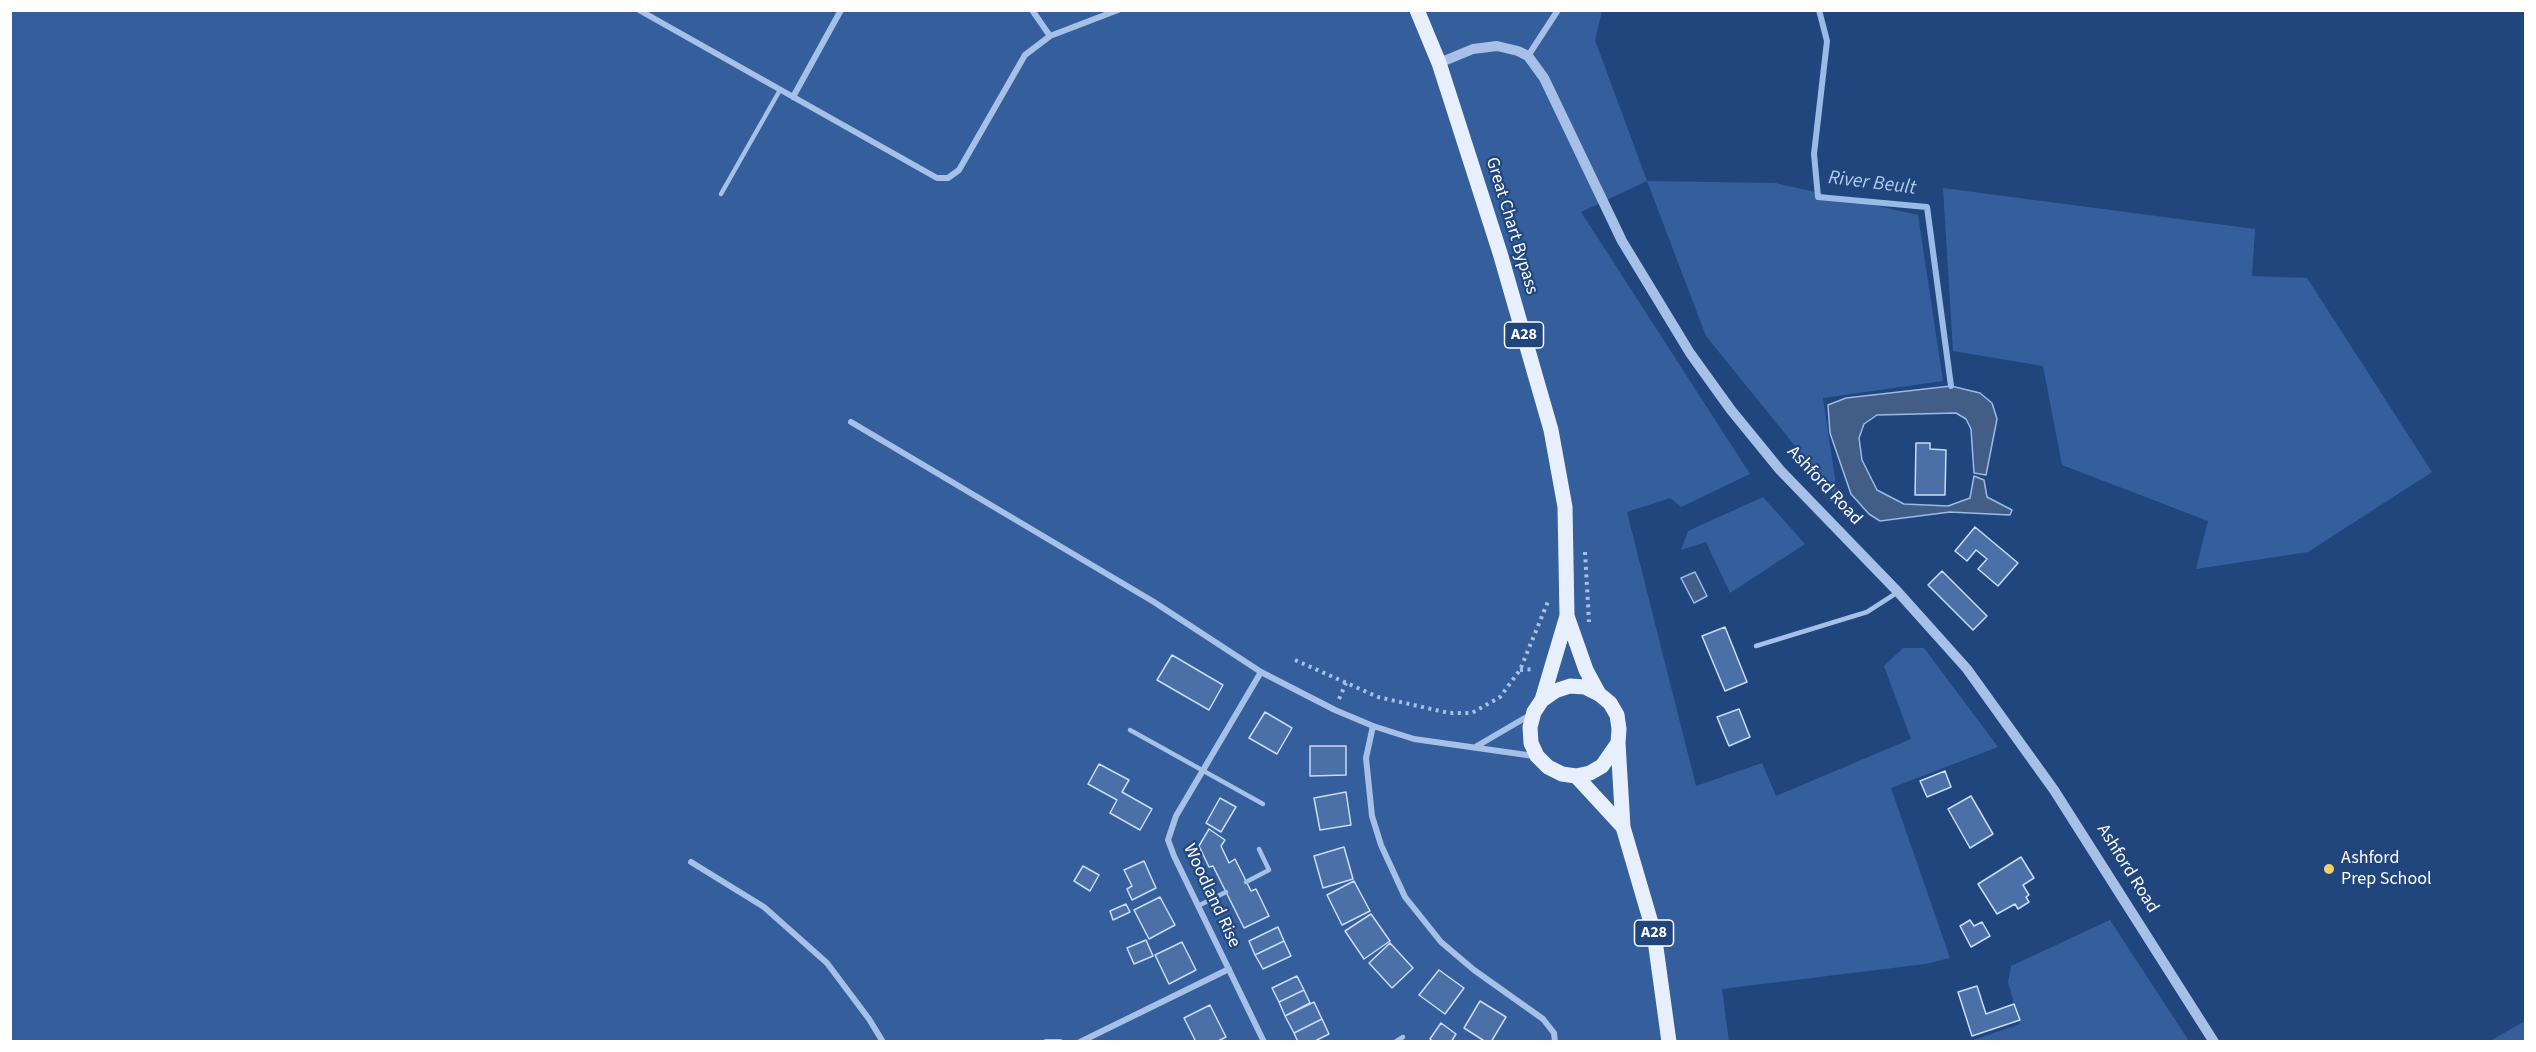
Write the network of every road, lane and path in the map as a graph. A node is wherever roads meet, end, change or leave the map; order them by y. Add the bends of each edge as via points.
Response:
1 (639, 10) edge
2 (840, 10) edge
3 (1032, 10) edge
4 (1118, 10) edge
5 (1417, 10) edge
6 (1558, 10) edge
7 (1050, 36) junction
8 (1528, 56) junction
9 (1439, 63) junction
10 (780, 90) junction
11 (793, 97) junction
12 (722, 194) dead end
13 (850, 422) dead end
14 (1552, 591) dead end
15 (1898, 592) junction
16 (1567, 616) junction
17 (1756, 646) dead end
18 (1295, 660) dead end
19 (1261, 672) junction
20 (1599, 694) junction
21 (1538, 706) junction
22 (1372, 726) junction
23 (1130, 729) dead end
24 (1618, 743) junction
25 (1477, 747) junction
26 (1537, 756) junction
27 (1202, 771) junction
28 (1576, 776) junction
29 (1263, 804) dead end
30 (1623, 827) junction
31 (1259, 849) dead end
32 (691, 862) dead end
33 (1246, 882) dead end
34 (1226, 892) dead end
35 (1197, 906) junction
36 (1229, 969) junction
37 (1403, 1037) dead end
38 (883, 1041) edge
39 (1046, 1041) edge
40 (1060, 1041) edge
41 (1080, 1041) edge
42 (1264, 1041) edge
43 (1395, 1041) edge
44 (1555, 1041) edge
45 (1669, 1041) edge
46 (2214, 1041) edge

1 - 10 street
2 - 11 street
3 - 7 street
4 - 7 street
5 - 9 main road, A28
6 - 8 street
7 - 11 street via 1026,55 968,156 948,178 937,178
8 - 9 street via 1497,46 1473,49
8 - 15 street, Ashford Road via 1544,78 1622,241 1690,353 1780,470
9 - 16 main road, Great Chart Bypass / A28 via 1500,252 1551,430 1565,507
10 - 11 street
10 - 12 lane
13 - 19 street via 1154,602
14 - 18 path via 1520,669 1500,697 1472,713 1449,713 1378,697
15 - 17 lane via 1867,612
15 - 46 street, Ashford Road via 1967,669 2016,734
16 - 20 main road, Great Chart Bypass / A28
16 - 21 main road, Great Chart Bypass / A28
19 - 22 street
19 - 27 street, Woodland Rise
20 - 21 main road via 1585,687 1570,686 1555,691
20 - 24 main road via 1617,715
21 - 25 street
21 - 26 main road via 1530,727
22 - 25 street via 1443,745
22 - 44 street via 1366,758 1372,816 1405,897 1454,954 1543,1019
23 - 27 lane
24 - 28 main road via 1602,766
24 - 30 main road, A28
25 - 26 street
26 - 28 main road via 1548,767
27 - 29 lane
27 - 35 street, Woodland Rise via 1176,816 1168,840
28 - 30 main road, A28
30 - 45 main road, A28 via 1654,933
31 - 33 lane via 1269,870
32 - 38 street via 764,907 826,963
34 - 35 lane
35 - 36 street, Woodland Rise
36 - 41 street
36 - 42 street, Woodland Rise
37 - 43 lane
39 - 40 street

